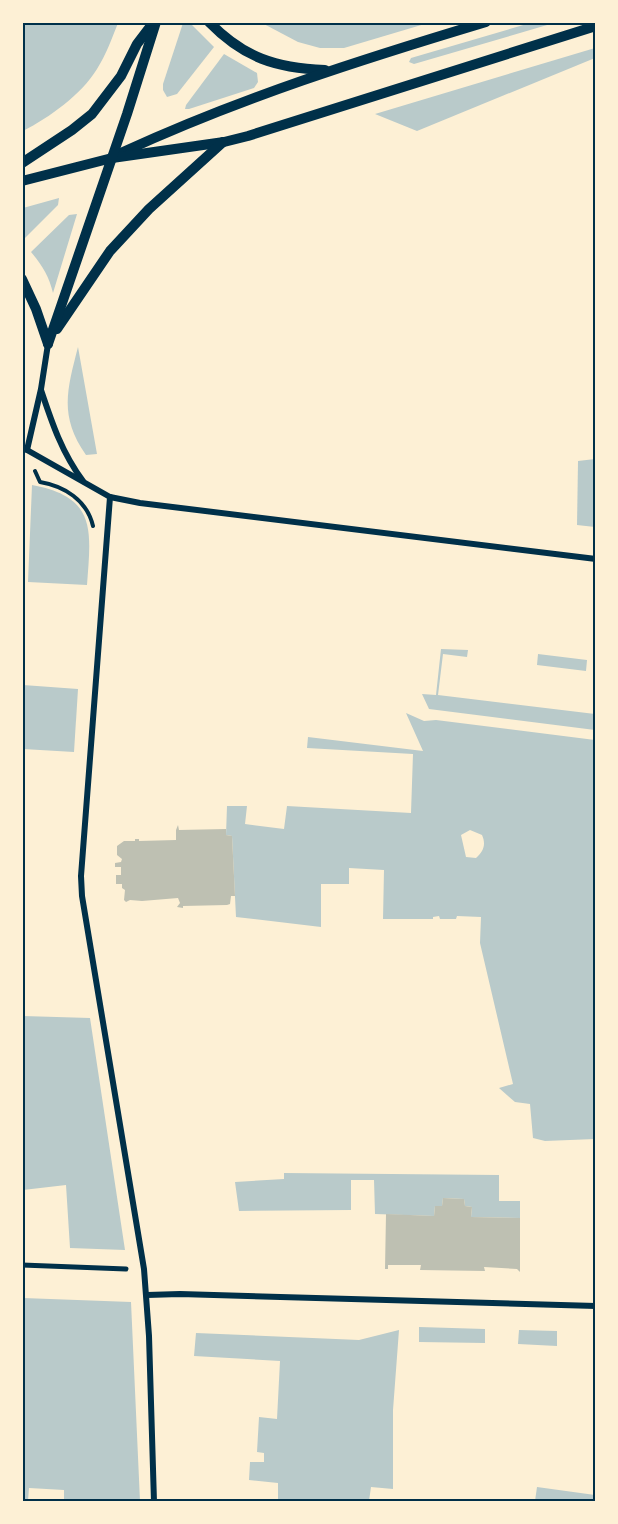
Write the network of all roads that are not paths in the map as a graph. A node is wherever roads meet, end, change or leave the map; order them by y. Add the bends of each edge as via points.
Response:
1 (154, 22) edge
2 (209, 22) edge
3 (486, 22) edge
4 (596, 26) edge
5 (331, 70) junction
6 (224, 142) junction
7 (112, 158) junction
8 (22, 163) edge
9 (22, 181) edge
10 (22, 279) edge
11 (48, 344) junction
12 (40, 389) junction
13 (25, 451) edge
14 (86, 484) junction
15 (110, 498) junction
16 (596, 559) edge
17 (22, 1265) edge
18 (126, 1269) dead end
19 (147, 1295) junction
20 (596, 1306) edge
21 (154, 1502) edge

1 - 7 street
1 - 8 street via 92,114
2 - 5 street via 227,41 255,57 300,69
3 - 5 street
4 - 6 street
5 - 7 street via 169,131
6 - 7 street
6 - 11 street via 148,209 110,251
7 - 9 street
7 - 11 street
10 - 11 street
11 - 12 street
12 - 13 street
12 - 14 street via 55,434
13 - 14 street
14 - 15 street
15 - 16 street
15 - 19 street via 81,876
17 - 18 street
19 - 20 street
19 - 21 street

